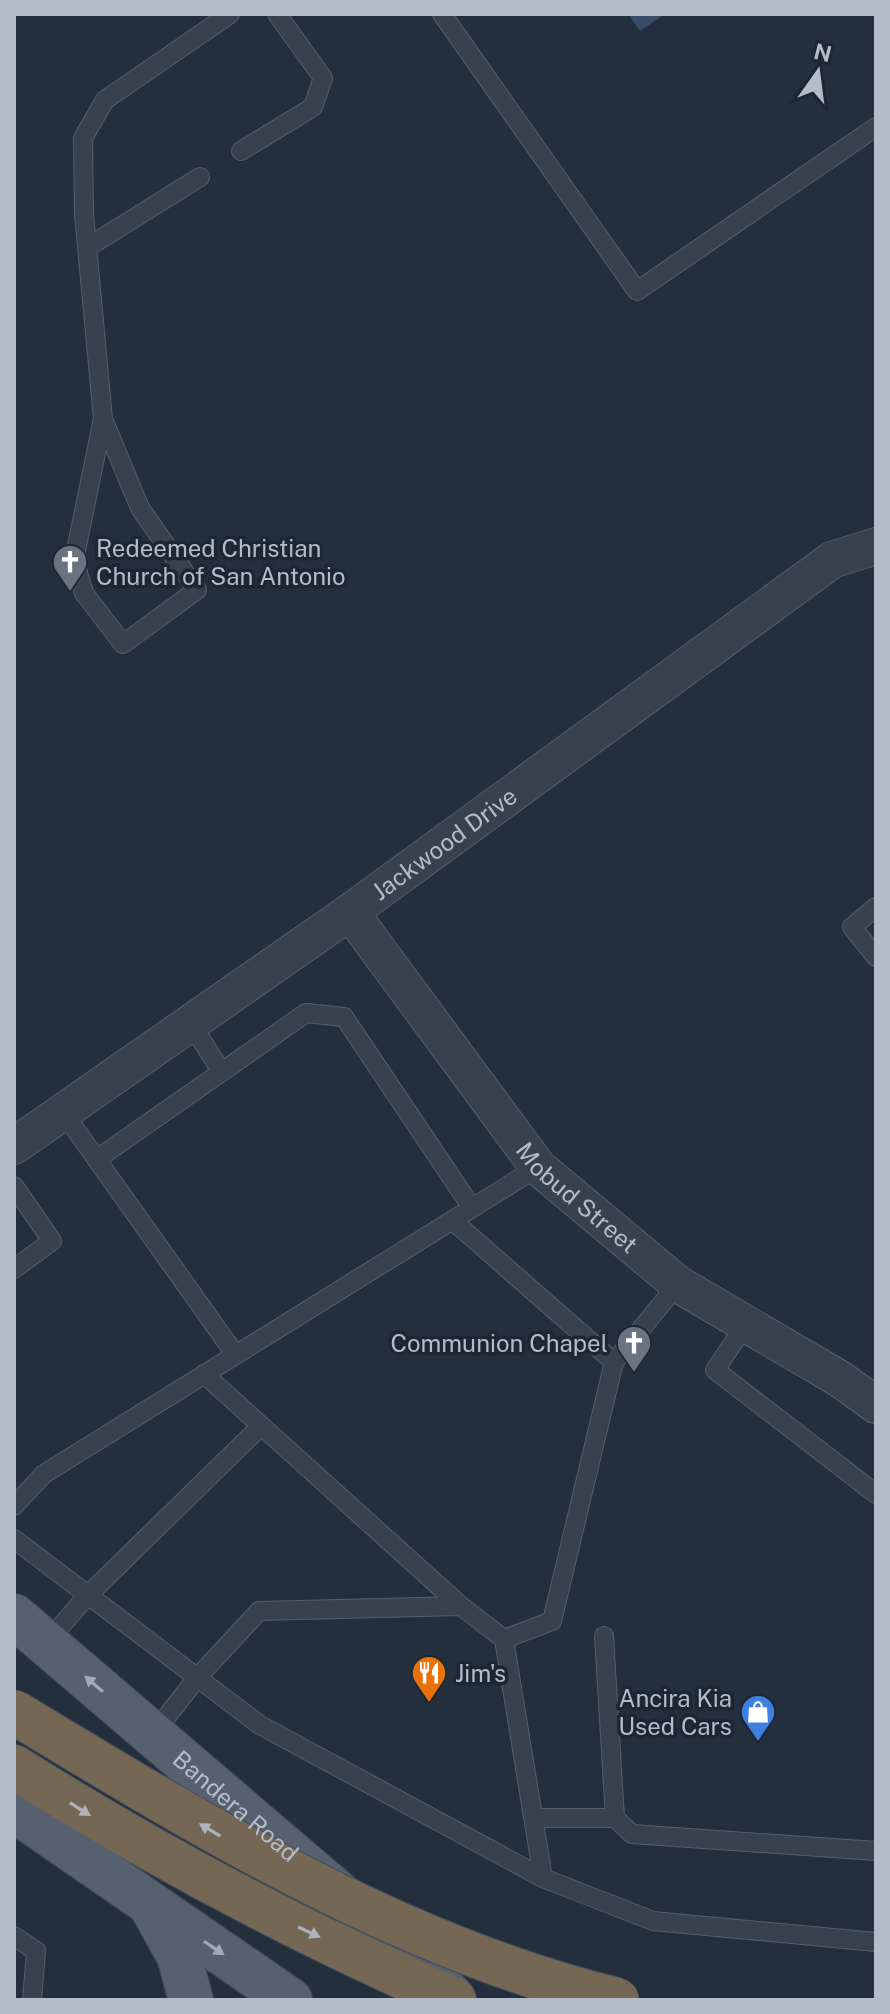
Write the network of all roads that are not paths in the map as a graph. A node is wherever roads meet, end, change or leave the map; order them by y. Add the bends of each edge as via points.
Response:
1 (230, 14) edge
2 (277, 14) edge
3 (442, 14) edge
4 (876, 127) edge
5 (241, 151) dead end
6 (200, 177) dead end
7 (88, 247) junction
8 (103, 419) junction
9 (876, 546) edge
10 (876, 907) edge
11 (350, 912) junction
12 (876, 957) edge
13 (191, 1024) junction
14 (222, 1072) junction
15 (63, 1112) junction
16 (14, 1146) edge
17 (97, 1159) junction
18 (538, 1167) junction
19 (14, 1186) edge
20 (472, 1208) junction
21 (452, 1220) junction
22 (14, 1269) edge
23 (678, 1284) junction
24 (746, 1324) junction
25 (235, 1354) junction
26 (614, 1362) junction
27 (204, 1374) junction
28 (876, 1405) edge
29 (261, 1426) junction
30 (876, 1494) edge
31 (14, 1506) edge
32 (14, 1539) edge
33 (88, 1595) junction
34 (461, 1606) junction
35 (30, 1629) edge
36 (604, 1636) dead end
37 (504, 1639) junction
38 (197, 1678) junction
39 (14, 1712) edge
40 (153, 1734) junction
41 (14, 1767) edge
42 (14, 1810) edge
43 (533, 1818) junction
44 (615, 1818) junction
45 (876, 1851) edge
46 (543, 1878) junction
47 (150, 1904) junction
48 (372, 1922) junction
49 (14, 1936) edge
50 (876, 1942) edge
51 (32, 2000) edge
52 (191, 2000) edge
53 (290, 2000) edge
54 (455, 2000) edge
55 (541, 2000) edge
56 (617, 2000) edge

1 - 7 lane via 105,100 83,138
2 - 5 lane via 323,78 313,107
3 - 4 lane via 637,291
6 - 7 lane
7 - 8 lane
8 - 8 lane via 140,508 197,590 123,644 84,593 74,560
9 - 11 street, Jackwood Drive via 832,560
10 - 12 lane via 852,927
11 - 13 street, Jackwood Drive
11 - 18 street, Mobud Street
13 - 14 lane
13 - 15 street, Jackwood Drive
14 - 17 lane
14 - 20 lane via 306,1013 344,1017
15 - 16 street, Jackwood Drive
15 - 17 lane
17 - 25 lane
18 - 20 lane
18 - 23 street, Mobud Street
19 - 22 lane via 52,1241
20 - 21 lane
21 - 25 lane
21 - 26 lane
23 - 24 street, Mobud Street
23 - 26 lane
24 - 28 street, Mobud Street
24 - 30 lane via 715,1370
25 - 27 lane
26 - 37 lane via 552,1621
27 - 29 lane
27 - 31 lane via 44,1474
29 - 33 lane
29 - 34 lane
32 - 33 lane
33 - 35 lane
33 - 38 lane
34 - 37 lane
34 - 38 lane via 259,1611
40 -> 35 main road, Bandera Road
36 - 44 lane
37 - 43 lane
38 - 40 lane
38 - 46 lane via 260,1725
56 -> 39 highway, bridge via 512,1968 390,1919 232,1843
40 - 48 main road, Bandera Road
41 -> 54 highway via 181,1867
42 - 47 main road
43 - 44 lane
43 - 46 lane
44 - 45 lane via 632,1834
46 - 50 lane via 653,1921
47 - 52 main road via 179,1956
47 -> 53 main road
48 - 54 main road, Bandera Road
48 - 55 main road
49 - 51 lane via 36,1951

